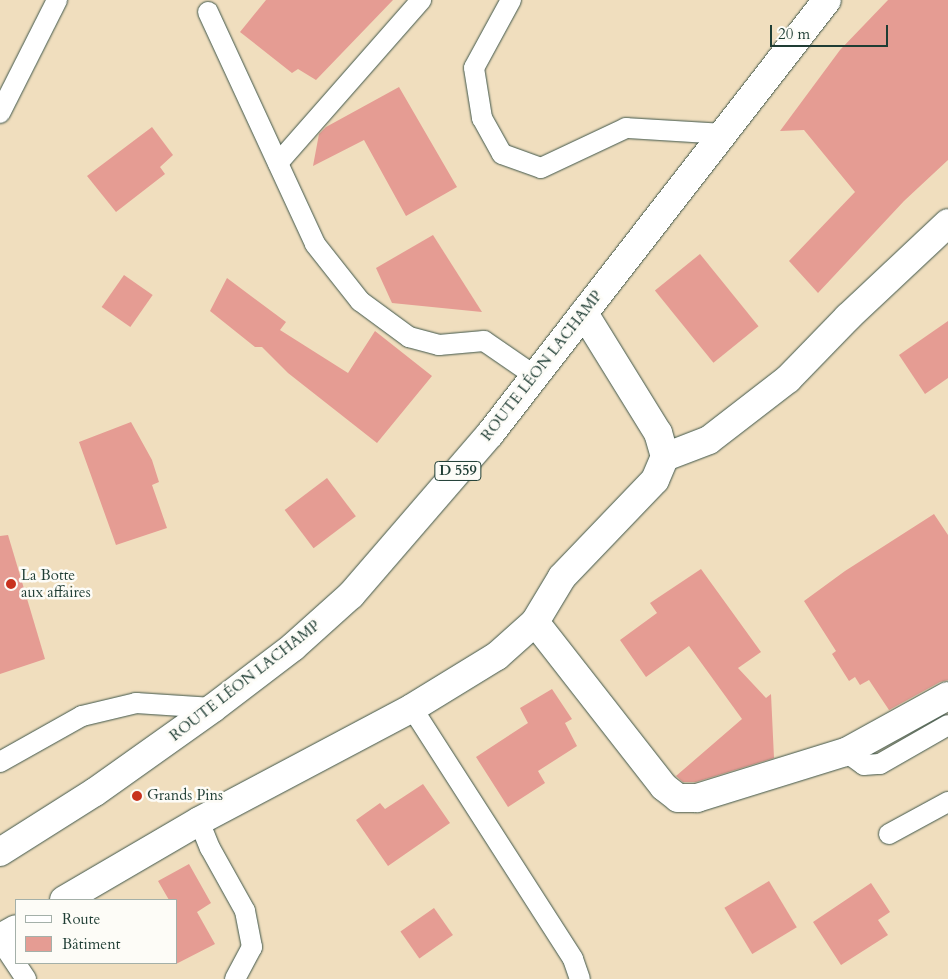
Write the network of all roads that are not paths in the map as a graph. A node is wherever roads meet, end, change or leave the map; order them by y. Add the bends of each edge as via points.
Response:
1 (57, 0) edge
2 (421, 0) edge
3 (510, 0) edge
4 (827, 0) edge
5 (208, 12) dead end
6 (0, 113) edge
7 (723, 134) junction
8 (278, 163) junction
9 (948, 223) edge
10 (584, 313) junction
11 (535, 376) junction
12 (665, 457) junction
13 (535, 622) junction
14 (948, 696) edge
15 (212, 708) junction
16 (412, 708) junction
17 (948, 725) edge
18 (846, 752) junction
19 (0, 762) edge
20 (948, 802) edge
21 (198, 821) junction
22 (890, 834) dead end
23 (0, 852) edge
24 (66, 899) edge
25 (15, 930) edge
26 (0, 939) edge
27 (15, 962) edge
28 (16, 964) edge
29 (26, 979) edge
30 (235, 979) edge
31 (580, 979) edge

1 - 6 lane
2 - 8 lane
3 - 7 lane via 474,68 482,118 502,154 541,168 626,128
4 - 7 street, ROUTE LÉON LACHAMP / D 559
5 - 8 lane
7 - 10 street, ROUTE LÉON LACHAMP / D 559
8 - 11 lane via 315,244 360,301 409,338 439,345 484,341
9 - 12 street via 848,317 788,379 709,440
10 - 11 street, ROUTE LÉON LACHAMP / D 559
10 - 12 street via 658,433
11 - 15 street, ROUTE LÉON LACHAMP / D 559 via 490,434 351,595 293,647
12 - 13 street via 655,480 562,577
13 - 16 street via 497,656
13 - 18 street via 664,787 678,798 696,798
14 - 18 street
15 - 19 lane via 136,704 82,716
15 - 23 street, ROUTE LÉON LACHAMP / D 559 via 95,792
16 - 21 street
16 - 31 lane via 573,959
17 - 18 lane via 880,764 864,765
20 - 22 lane
21 - 24 street
21 - 30 lane via 246,912 252,947
25 - 26 street
26 - 27 lane
28 - 29 lane

